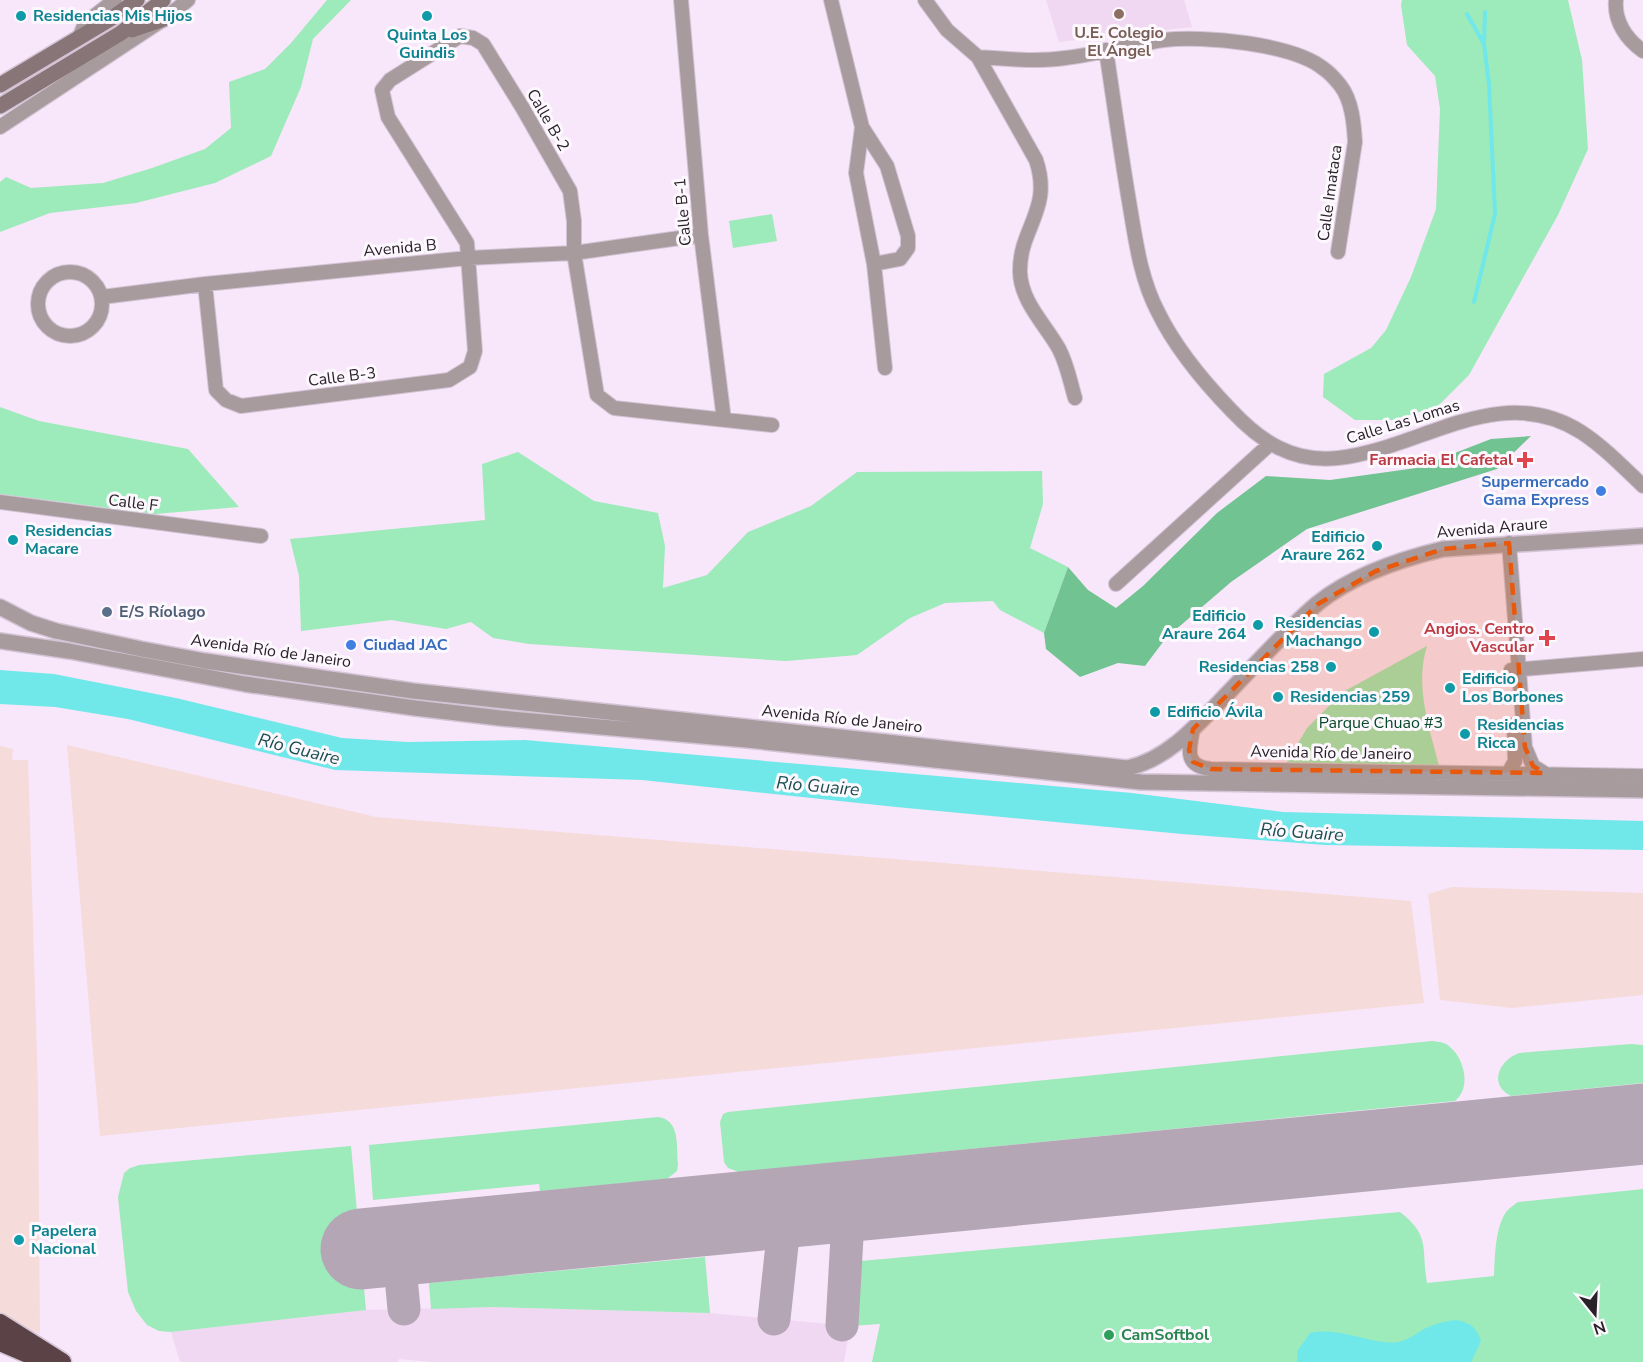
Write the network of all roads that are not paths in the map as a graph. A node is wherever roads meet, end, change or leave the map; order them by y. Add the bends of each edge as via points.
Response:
1 (114, 0) edge
2 (137, 0) edge
3 (164, 0) edge
4 (188, 0) edge
5 (681, 0) edge
6 (831, 0) edge
7 (925, 0) edge
8 (1616, 0) edge
9 (164, 19) junction
10 (121, 33) junction
11 (79, 38) junction
12 (1106, 50) junction
13 (1643, 51) edge
14 (978, 57) junction
15 (0, 85) edge
16 (7, 97) edge
17 (0, 106) edge
18 (0, 127) edge
19 (862, 127) junction
20 (701, 236) junction
21 (1338, 252) dead end
22 (574, 253) junction
23 (468, 258) junction
24 (874, 264) junction
25 (205, 284) junction
26 (102, 297) junction
27 (885, 368) dead end
28 (1075, 398) dead end
29 (724, 420) junction
30 (772, 425) dead end
31 (1270, 444) junction
32 (1643, 486) edge
33 (0, 502) edge
34 (261, 536) dead end
35 (1643, 536) edge
36 (1504, 544) junction
37 (1116, 584) dead end
38 (0, 608) edge
39 (0, 641) edge
40 (1643, 659) edge
41 (1514, 670) junction
42 (1193, 729) junction
43 (1509, 772) junction
44 (1544, 773) junction
45 (1431, 774) junction
46 (1643, 776) edge
47 (1357, 786) junction
48 (1643, 790) edge
49 (0, 1323) edge
50 (0, 1342) edge
51 (46, 1362) edge
52 (62, 1362) edge

1 - 11 street via 85,23
2 - 11 main road
3 - 10 main road
4 - 9 street
5 - 20 street, Calle B-1
6 - 19 street
7 - 14 street via 947,30
8 - 13 street via 1617,17 1624,32
9 - 10 main road
9 - 18 street
10 - 16 main road
11 - 15 main road
12 - 14 street, Calle Imataca via 1025,61
12 - 21 street, Calle Imataca via 1167,40 1213,39 1254,44 1306,58 1324,68 1342,87 1354,124 1355,142
12 - 31 street, Calle Las Lomas via 1140,267 1157,311 1183,355 1217,396 1251,432
14 - 28 street via 1041,176 1039,206 1022,251 1020,272 1028,303 1060,352
16 - 17 main road
19 - 24 street via 856,173
19 - 24 street via 887,166 909,242 900,259
20 - 22 street, Avenida B
20 - 29 street, Calle B-1
22 - 23 street, Avenida B
22 - 23 street, Calle B-2 via 570,191 483,44 460,36 390,80 382,90 388,117 458,226 467,243
22 - 29 street, Calle B-2 via 597,395 614,408
23 - 25 street, Avenida B
23 - 25 street, Calle B-3 via 475,351 470,367 449,380 241,406 226,400 216,390
24 - 27 street
25 - 26 street, Avenida B
26 - 26 street via 89,278 69,271 47,280 42,287 39,314 48,328 58,334 79,335 98,321
29 - 30 street, Calle B-2
31 - 32 street, Calle Las Lomas via 1298,456 1335,458 1376,451 1482,416 1507,412 1542,414 1597,444
31 - 37 street
33 - 34 street, Calle F
35 - 36 street, Avenida Araure
36 - 41 street
36 - 42 street, Avenida Araure via 1418,555 1341,588 1318,603
38 - 42 street, Avenida Río de Janeiro via 56,631 205,661 401,689 1110,767 1140,766
39 - 47 street, Avenida Río de Janeiro via 245,684 500,718 1140,782
40 - 41 street
41 - 43 street via 1515,761
41 - 44 street via 1525,747 1533,766
42 - 45 street, Avenida Río de Janeiro via 1190,757 1202,768
43 - 44 street, Avenida Río de Janeiro
43 - 45 street, Avenida Río de Janeiro
44 - 46 street, Avenida Río de Janeiro
45 - 47 street
47 - 48 street, Avenida Río de Janeiro
49 - 52 highway
50 - 51 highway

